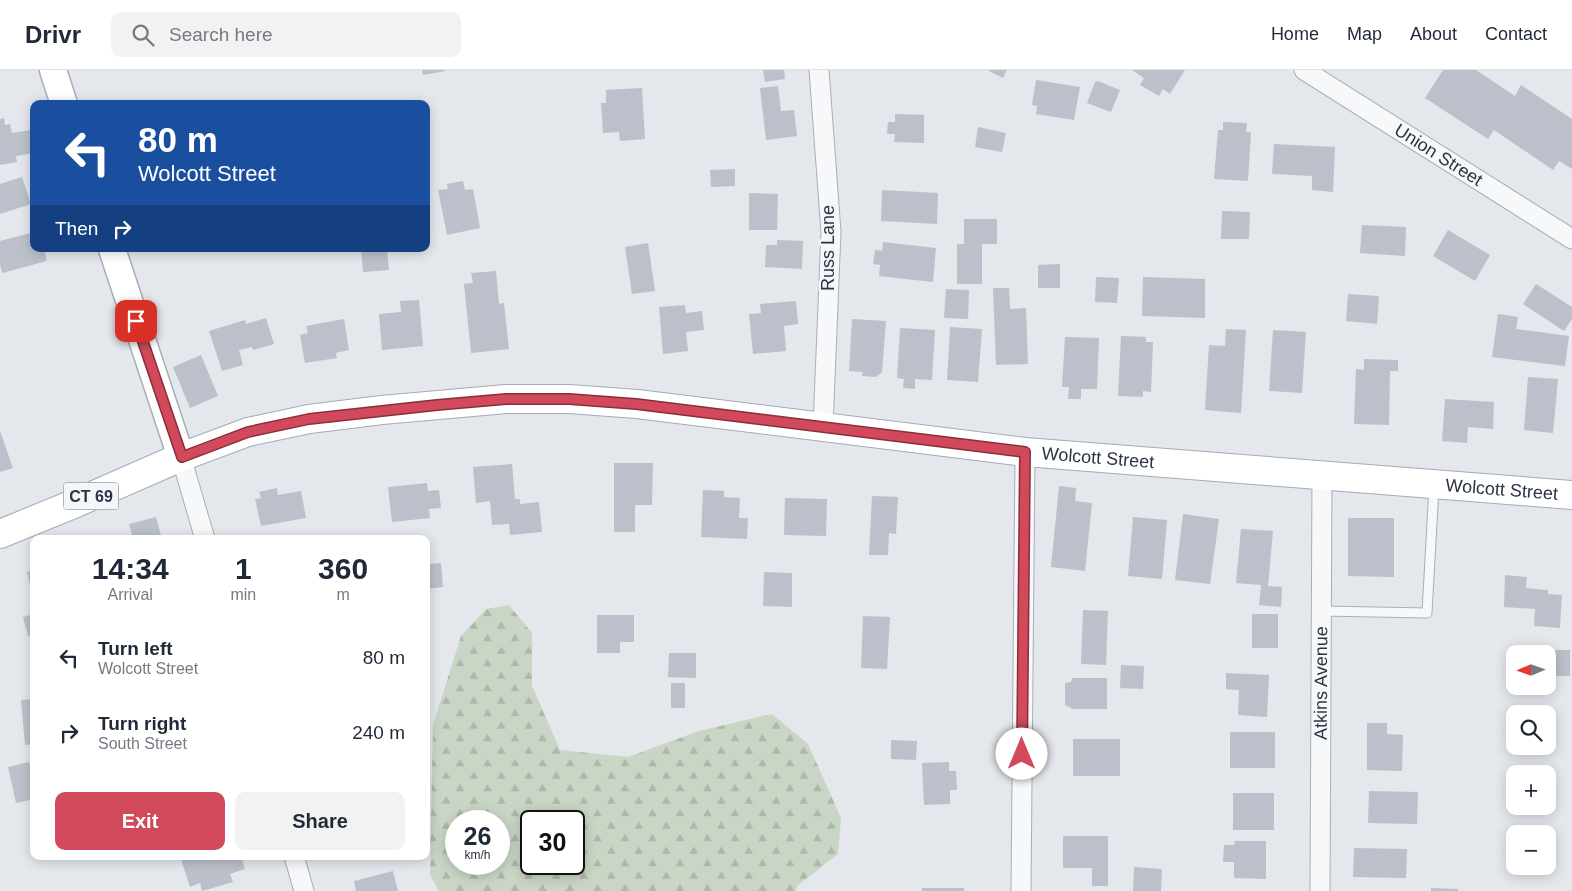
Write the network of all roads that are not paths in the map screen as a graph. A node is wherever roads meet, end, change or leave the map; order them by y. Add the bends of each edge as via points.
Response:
1 (53, 70) edge
2 (819, 70) edge
3 (1304, 70) edge
4 (63, 100) edge
5 (1572, 239) edge
6 (113, 252) edge
7 (823, 427) junction
8 (1025, 452) junction
9 (182, 457) junction
10 (1322, 476) junction
11 (1435, 485) junction
12 (1572, 495) edge
13 (0, 534) edge
14 (204, 535) edge
15 (1322, 610) junction
16 (295, 860) edge
17 (304, 891) edge
18 (1021, 891) edge
19 (1320, 891) edge

1 - 4 main road
2 - 7 street, Russ Lane via 831,232
3 - 5 street, Union Street
6 - 9 main road
7 - 8 main road, Wolcott Street / CT 69
7 - 9 main road, Wolcott Street / CT 69 via 636,404 506,399 309,419 248,432
8 - 10 main road, Wolcott Street / CT 69
8 - 18 street
9 - 13 main road, CT 69
9 - 14 street
10 - 11 main road, Wolcott Street / CT 69
10 - 15 street, Atkins Avenue
11 - 12 main road, Wolcott Street / CT 69
11 - 15 lane via 1427,613
15 - 19 street, Atkins Avenue
16 - 17 street

